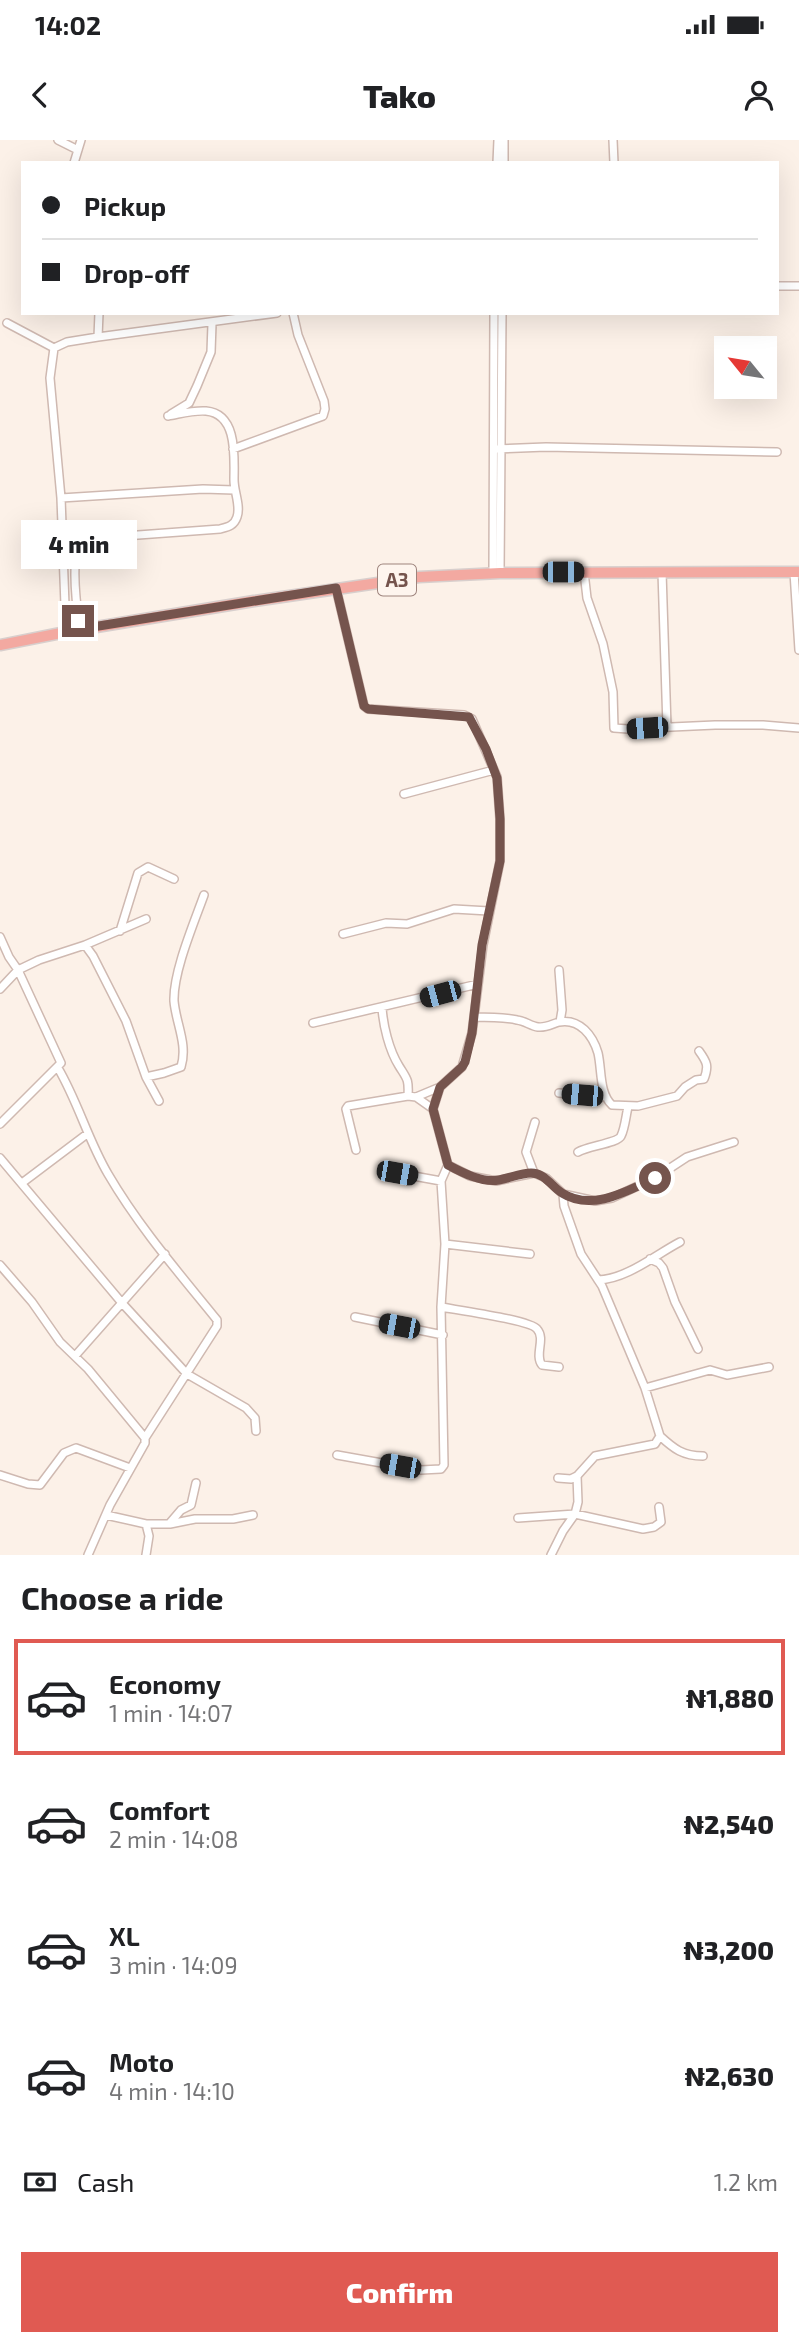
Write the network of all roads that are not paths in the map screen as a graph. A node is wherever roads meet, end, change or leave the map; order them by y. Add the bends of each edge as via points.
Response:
1 (58, 140) edge
2 (81, 140) edge
3 (498, 140) edge
4 (504, 140) edge
5 (613, 140) edge
6 (78, 150) junction
7 (75, 161) edge
8 (497, 161) edge
9 (504, 161) edge
10 (614, 161) edge
11 (779, 286) edge
12 (799, 286) edge
13 (99, 315) edge
14 (265, 315) edge
15 (294, 315) edge
16 (494, 315) edge
17 (502, 315) edge
18 (7, 323) dead end
19 (212, 324) junction
20 (98, 337) junction
21 (54, 348) junction
22 (233, 449) junction
23 (497, 449) junction
24 (777, 452) dead end
25 (234, 490) junction
26 (61, 498) junction
27 (584, 572) junction
28 (662, 572) junction
29 (796, 572) edge
30 (497, 573) junction
31 (336, 588) junction
32 (80, 629) junction
33 (66, 632) junction
34 (0, 645) edge
35 (799, 650) edge
36 (667, 727) junction
37 (799, 728) edge
38 (494, 770) junction
39 (404, 794) dead end
40 (174, 879) dead end
41 (204, 895) dead end
42 (489, 911) junction
43 (146, 919) dead end
44 (120, 931) junction
45 (343, 934) dead end
46 (0, 937) edge
47 (85, 945) junction
48 (19, 970) junction
49 (559, 970) dead end
50 (478, 984) junction
51 (0, 989) edge
52 (382, 1007) junction
53 (474, 1017) junction
54 (560, 1022) junction
55 (313, 1023) dead end
56 (699, 1051) dead end
57 (58, 1068) junction
58 (146, 1077) junction
59 (440, 1087) junction
60 (559, 1093) dead end
61 (412, 1097) junction
62 (606, 1097) junction
63 (159, 1101) dead end
64 (628, 1107) junction
65 (433, 1109) junction
66 (535, 1122) dead end
67 (0, 1124) edge
68 (87, 1134) junction
69 (734, 1142) dead end
70 (356, 1150) dead end
71 (578, 1152) dead end
72 (0, 1158) edge
73 (448, 1165) junction
74 (388, 1167) dead end
75 (534, 1172) junction
76 (441, 1181) junction
77 (22, 1183) junction
78 (563, 1194) junction
79 (680, 1242) dead end
80 (445, 1244) junction
81 (165, 1254) junction
82 (530, 1254) dead end
83 (650, 1259) junction
84 (0, 1265) edge
85 (598, 1280) junction
86 (122, 1303) junction
87 (441, 1307) junction
88 (355, 1317) dead end
89 (443, 1335) junction
90 (698, 1349) dead end
91 (75, 1356) junction
92 (559, 1367) dead end
93 (769, 1367) dead end
94 (187, 1374) junction
95 (645, 1388) junction
96 (256, 1431) dead end
97 (660, 1436) junction
98 (145, 1438) junction
99 (337, 1455) dead end
100 (703, 1456) dead end
101 (130, 1468) junction
102 (0, 1475) edge
103 (577, 1476) junction
104 (558, 1478) dead end
105 (195, 1483) dead end
106 (191, 1505) junction
107 (659, 1507) dead end
108 (575, 1514) junction
109 (106, 1515) junction
110 (253, 1515) dead end
111 (518, 1518) dead end
112 (195, 1519) junction
113 (146, 1524) junction
114 (169, 1524) junction
115 (88, 1555) edge
116 (146, 1555) edge
117 (551, 1555) edge

1 - 6 street
2 - 6 street
3 - 8 street
4 - 9 street
5 - 10 street
6 - 7 street
11 - 12 street
13 - 20 street
14 - 19 street
15 - 22 street via 324,401 323,416
16 - 23 street
17 - 23 street
18 - 21 street
19 - 20 street
19 - 22 street via 211,352 189,403 168,416 204,411 217,415 227,422
20 - 21 street
21 - 26 street via 50,378
22 - 25 street
23 - 24 street
23 - 30 street
25 - 26 street
25 - 32 street via 238,514 233,524 225,527 81,542 76,564
26 - 33 street
27 - 28 highway, A3
27 - 30 highway, A3
27 - 36 street via 613,692 614,728
28 - 29 highway, A3
28 - 36 street
29 - 35 street
30 - 31 highway, A3
31 - 32 highway, A3
31 - 38 street via 364,706 469,717
32 - 33 highway, A3
33 - 34 highway, A3
36 - 37 street
38 - 39 street
38 - 42 street via 500,861
40 - 44 street via 148,867 138,873
41 - 58 street via 176,984 174,1002 184,1057 181,1067
42 - 45 street via 453,909 407,924 386,923
42 - 50 street
43 - 44 street
44 - 47 street
46 - 48 street
47 - 48 street
47 - 58 street via 126,1021
48 - 51 street
48 - 57 street via 60,1061
49 - 54 street
50 - 52 street
50 - 53 street
52 - 55 street
52 - 61 street
53 - 54 street via 520,1020 538,1027
53 - 59 street via 465,1062
54 - 62 street via 575,1023 590,1035
56 - 64 street via 707,1061 704,1079 677,1096
57 - 67 street
57 - 68 street
58 - 63 street
59 - 61 street
59 - 65 street
60 - 62 street
61 - 65 street
61 - 70 street via 348,1106
62 - 64 street via 612,1105
64 - 71 street via 616,1142
65 - 73 street
66 - 75 street via 527,1152
68 - 77 street
68 - 81 street via 136,1219
69 - 78 street via 687,1157 612,1198 595,1201
72 - 77 street
73 - 75 street via 496,1181
73 - 76 street
74 - 76 street via 397,1173
75 - 78 street
76 - 80 street
77 - 86 street
78 - 85 street via 582,1254
79 - 83 street
80 - 82 street
80 - 87 street
81 - 86 street
81 - 94 street via 217,1320
83 - 85 street via 609,1280
83 - 90 street via 663,1268
84 - 91 street
85 - 95 street
86 - 91 street
86 - 94 street
87 - 89 street
87 - 92 street via 537,1327 539,1361 542,1366
88 - 89 street
89 - 99 street via 446,1457 440,1469 421,1470
91 - 98 street
93 - 95 street via 727,1375 710,1370
94 - 96 street via 246,1408 255,1418
94 - 98 street
95 - 97 street
97 - 100 street via 676,1451
97 - 103 street via 655,1444 595,1456
98 - 101 street
101 - 102 street via 76,1448 64,1453 40,1485
101 - 109 street
103 - 104 street
103 - 108 street
105 - 106 street
106 - 112 street
106 - 114 street
107 - 108 street via 661,1522 643,1529
108 - 111 street
108 - 117 street
109 - 113 street
109 - 115 street
110 - 112 street
112 - 114 street
113 - 114 street
113 - 116 street

